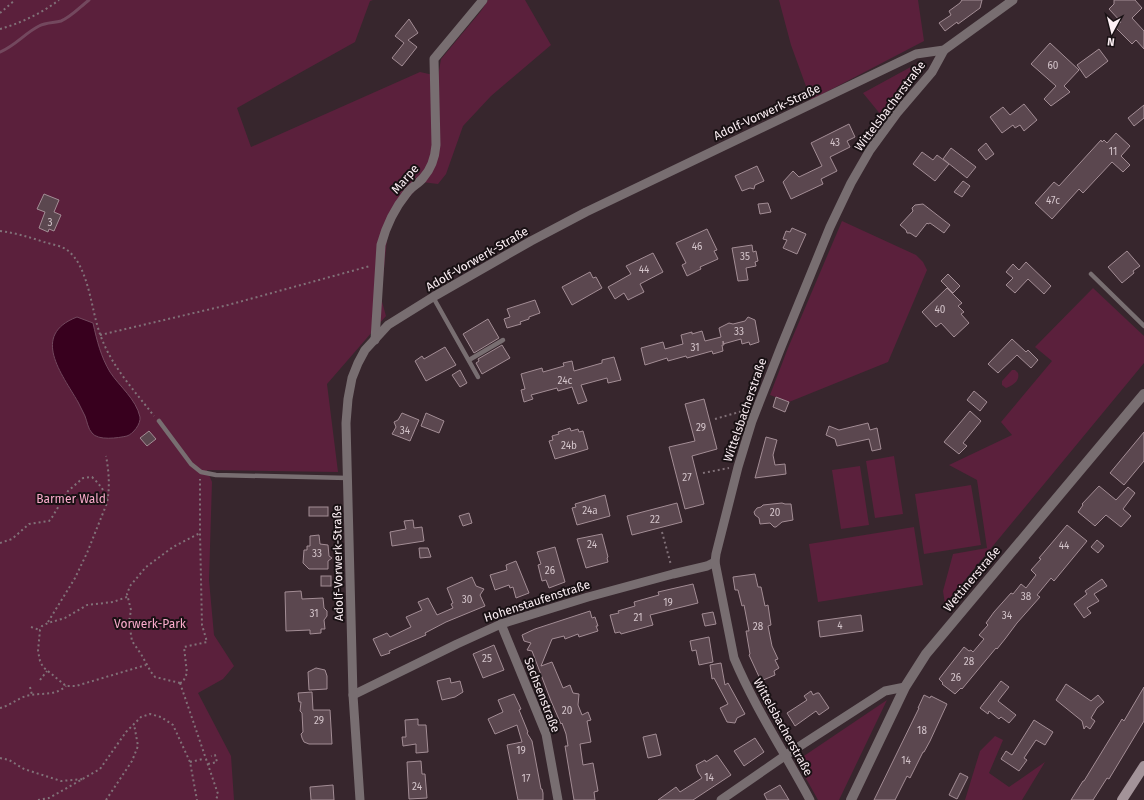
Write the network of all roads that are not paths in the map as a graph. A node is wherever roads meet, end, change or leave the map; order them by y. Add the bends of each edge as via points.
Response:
1 (483, 0) edge
2 (1013, 0) edge
3 (944, 50) junction
4 (1091, 274) dead end
5 (433, 297) junction
6 (1144, 326) edge
7 (375, 340) junction
8 (503, 340) dead end
9 (469, 360) junction
10 (478, 377) dead end
11 (1144, 394) edge
12 (159, 421) road end
13 (348, 478) junction
14 (715, 562) junction
15 (500, 624) junction
16 (905, 687) junction
17 (353, 695) junction
18 (786, 755) junction
19 (1144, 766) edge
20 (360, 800) edge
21 (558, 800) edge
22 (721, 800) edge
23 (810, 800) edge
24 (851, 800) edge
25 (1122, 800) edge

1 - 7 street, Marpe via 434,59 435,159 423,178 408,192 391,216 385,230 381,245
2 - 3 street, Adolf-Vorwerk-Straße
3 - 5 street, Adolf-Vorwerk-Straße via 916,54 644,184 531,242
3 - 14 street, Wittelsbacherstraße via 932,72 870,150 830,227 757,407 738,467
4 - 6 lane
5 - 7 street, Adolf-Vorwerk-Straße via 388,325
5 - 9 lane
7 - 13 street, Adolf-Vorwerk-Straße via 365,350 352,378 346,423
8 - 9 lane
9 - 10 lane
11 - 16 street, Wettinerstraße via 926,654
12 - 13 lane via 191,464 200,472 216,475
13 - 17 street, Adolf-Vorwerk-Straße
14 - 15 street, Hohenstaufenstraße
14 - 18 street, Wittelsbacherstraße via 734,658 767,725
15 - 17 street, Hohenstaufenstraße
15 - 21 street, Sachsenstraße via 546,734
16 - 18 street via 885,691
16 - 24 street, Wettinerstraße
17 - 20 street, Adolf-Vorwerk-Straße
18 - 22 street
18 - 23 street, Wittelsbacherstraße
19 - 25 main road

